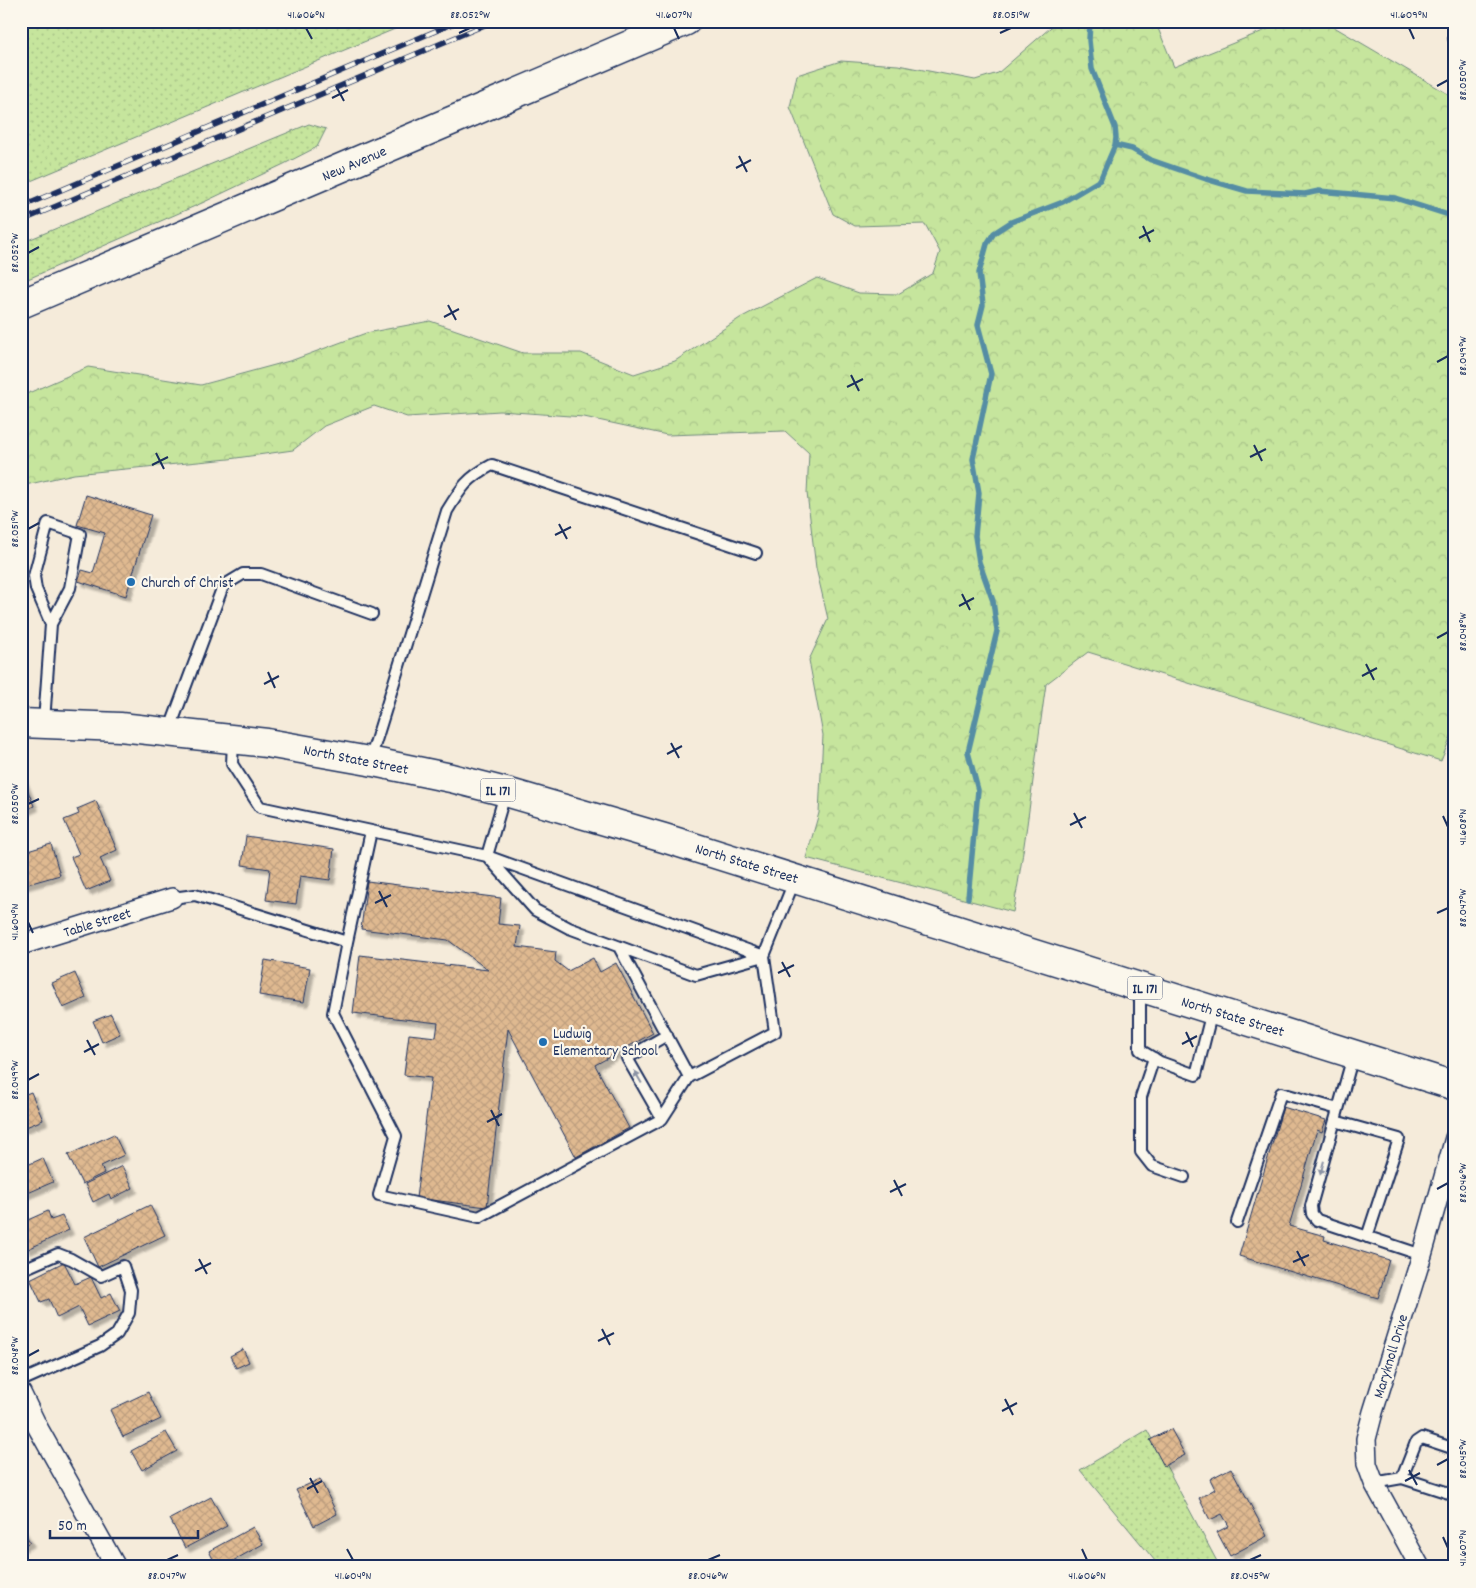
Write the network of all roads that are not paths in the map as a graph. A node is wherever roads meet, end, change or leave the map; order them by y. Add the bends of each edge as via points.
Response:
1 (686, 21) edge
2 (21, 304) edge
3 (756, 553) dead end
4 (372, 614) dead end
5 (51, 624) junction
6 (33, 723) edge
7 (169, 732) junction
8 (233, 740) junction
9 (369, 761) junction
10 (506, 792) junction
11 (370, 831) junction
12 (487, 856) junction
13 (795, 878) junction
14 (172, 898) joint
15 (347, 942) junction
16 (21, 945) edge
17 (619, 947) junction
18 (764, 956) junction
19 (1140, 987) junction
20 (1213, 1010) junction
21 (667, 1035) junction
22 (1354, 1054) junction
23 (1154, 1058) junction
24 (689, 1077) junction
25 (1455, 1086) edge
26 (1338, 1109) junction
27 (662, 1119) junction
28 (1335, 1121) junction
29 (1455, 1138) edge
30 (1184, 1177) dead end
31 (1237, 1222) dead end
32 (1367, 1237) junction
33 (1422, 1255) junction
34 (21, 1270) edge
35 (21, 1381) edge
36 (21, 1392) edge
37 (1455, 1449) edge
38 (1402, 1478) junction
39 (1374, 1483) junction
40 (1455, 1494) edge
41 (116, 1567) edge
42 (1420, 1567) edge

1 - 2 main road, New Avenue
3 - 9 lane via 492,465 477,473 464,484 447,510
4 - 7 lane via 261,574 243,574 223,586
5 - 5 lane via 34,576 48,523 80,534 70,588
5 - 6 lane
6 - 7 main road, North State Street / IL 171
7 - 8 main road, North State Street / IL 171
8 - 9 main road, North State Street / IL 171
8 - 11 lane via 232,764 260,807
9 - 10 main road, North State Street / IL 171
10 - 12 lane
10 - 13 main road, North State Street / IL 171
11 - 12 lane
11 - 15 lane
12 - 17 lane via 535,910 569,928
12 - 18 lane
13 - 18 lane
13 - 19 main road, North State Street / IL 171
14 - 15 lane via 195,895
14 - 16 street, Table Street
15 - 27 lane via 334,1013 396,1136 379,1195 479,1217
17 - 18 lane via 696,975
17 - 21 lane
18 - 24 lane via 775,1032
19 - 20 main road, North State Street / IL 171
19 - 23 lane via 1140,1050
20 - 22 main road, North State Street / IL 171
20 - 23 lane via 1196,1075
21 - 24 lane
27 -> 21 lane via 627,1058
22 - 25 main road, North State Street / IL 171
22 - 26 lane
23 - 30 lane via 1141,1097 1141,1152 1152,1166
24 - 27 lane
26 - 28 lane
26 - 31 lane via 1281,1093
28 -> 32 lane via 1311,1206 1312,1214 1317,1220
28 - 32 lane via 1399,1139
29 - 33 street, Maryknoll Drive
32 - 33 lane
33 - 39 street, Maryknoll Drive via 1366,1439 1367,1464
34 - 35 lane via 58,1254 101,1276 123,1266 130,1290 130,1313 117,1334 100,1346
36 - 41 street
37 - 38 lane via 1422,1438 1416,1442
38 - 39 lane
38 - 40 lane
39 - 42 street, Maryknoll Drive

